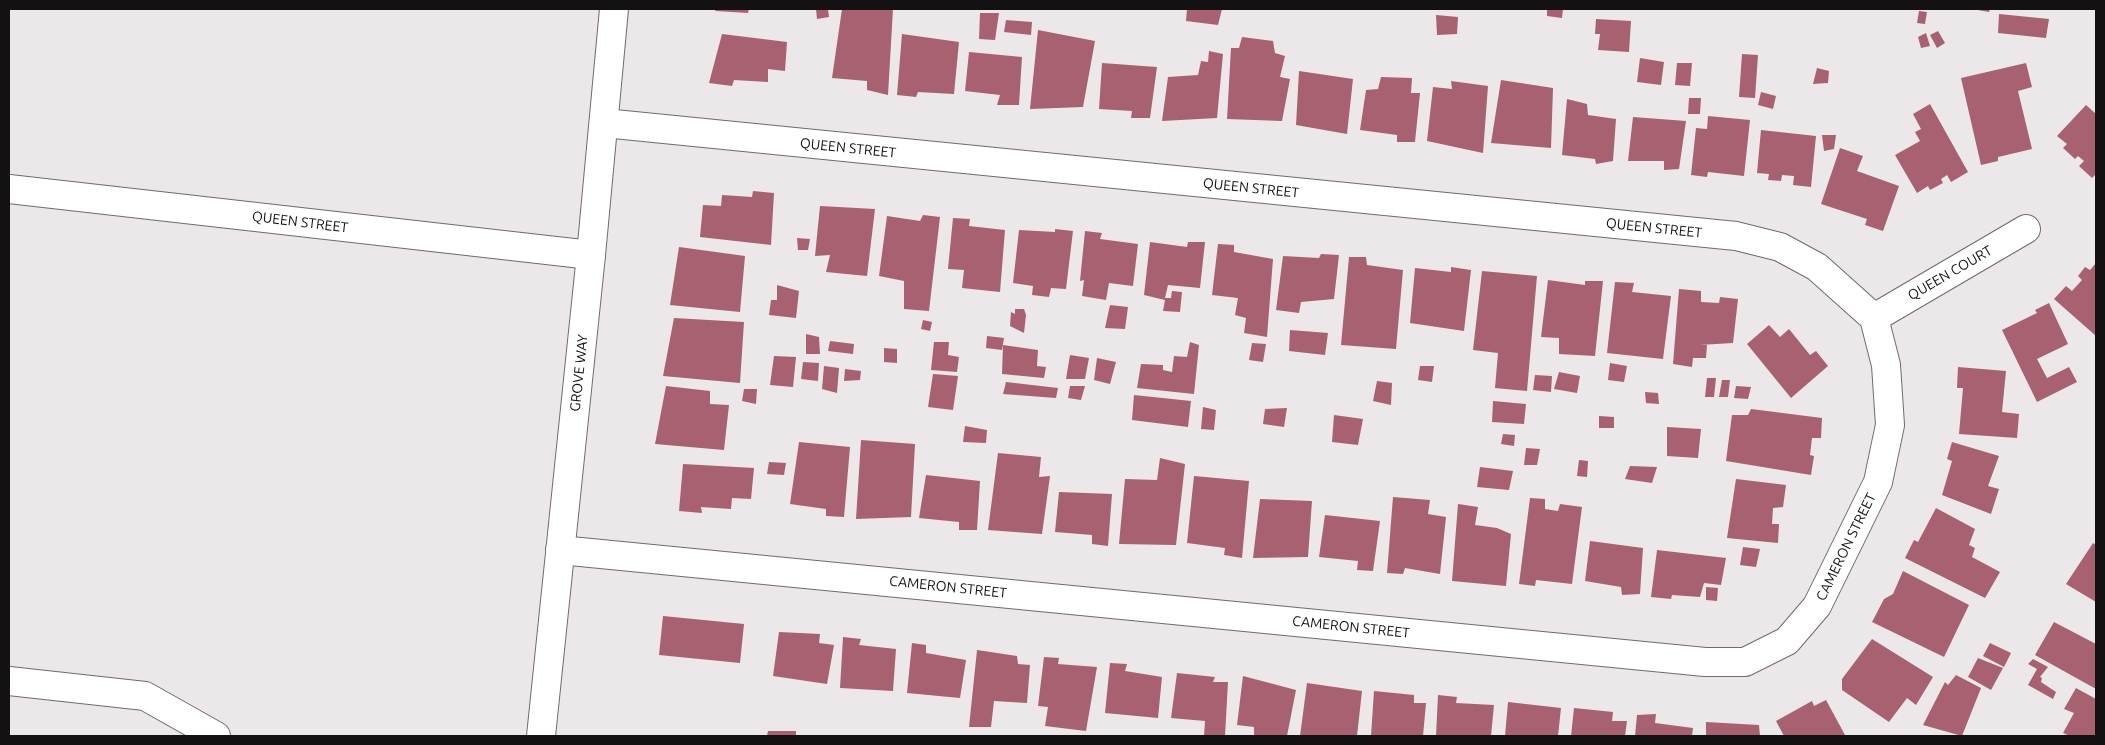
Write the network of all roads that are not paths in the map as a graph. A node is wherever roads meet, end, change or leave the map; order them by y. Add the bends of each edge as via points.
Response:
1 (614, 9) edge
2 (604, 123) junction
3 (9, 189) edge
4 (2026, 229) dead end
5 (592, 255) junction
6 (1874, 318) junction
7 (560, 550) junction
8 (9, 681) edge
9 (216, 736) edge
10 (541, 736) edge

1 - 2 street, GROVE WAY
2 - 5 street, GROVE WAY
2 - 6 street, QUEEN STREET via 1736,236 1780,247 1817,267
3 - 5 street, QUEEN STREET
4 - 6 street, QUEEN COURT
5 - 7 street, GROVE WAY
6 - 7 street, CAMERON STREET via 1886,366 1890,425 1878,482 1817,606 1787,641 1745,662 1705,662
7 - 10 street, GROVE WAY
8 - 9 street via 144,696

